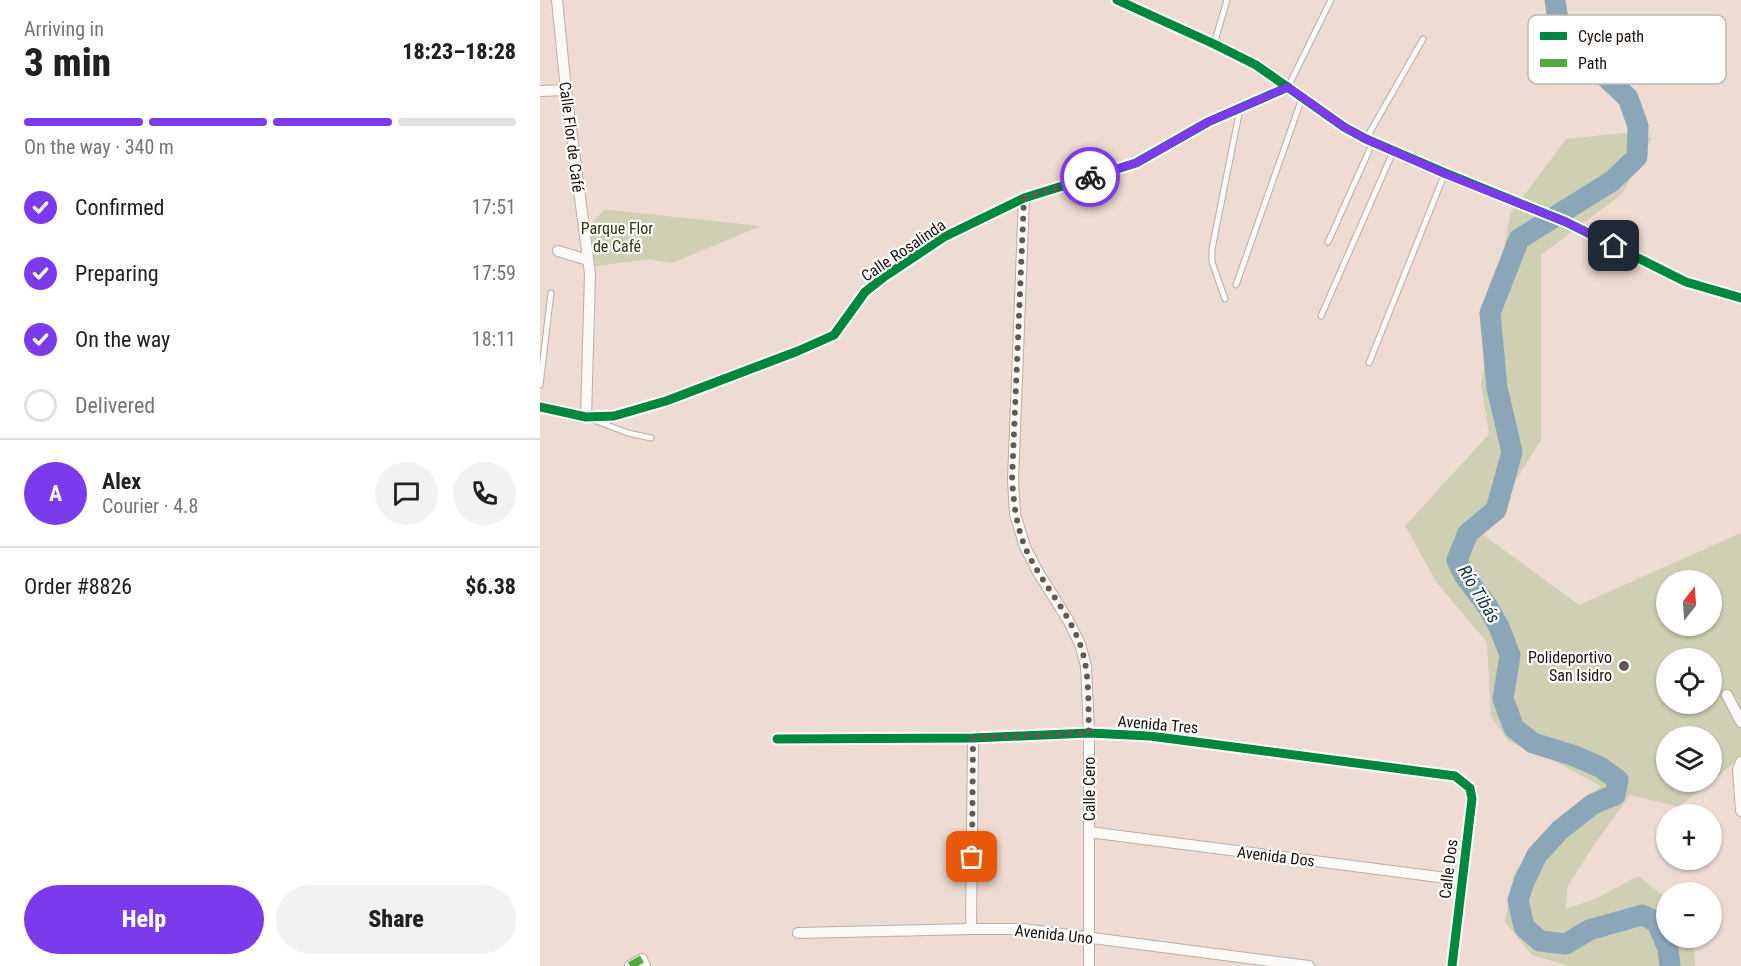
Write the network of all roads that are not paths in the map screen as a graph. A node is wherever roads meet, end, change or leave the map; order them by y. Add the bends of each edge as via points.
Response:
1 (557, 0) edge
2 (1117, 0) edge
3 (1227, 0) edge
4 (1331, 0) edge
5 (1423, 39) dead end
6 (1214, 44) junction
7 (1288, 87) junction
8 (566, 90) junction
9 (541, 91) edge
10 (1302, 97) junction
11 (1240, 109) junction
12 (1369, 141) junction
13 (1393, 152) junction
14 (1445, 174) junction
15 (1024, 198) junction
16 (1328, 242) dead end
17 (558, 251) dead end
18 (588, 260) junction
19 (1236, 285) dead end
20 (551, 293) dead end
21 (1741, 298) edge
22 (1225, 299) dead end
23 (1320, 316) dead end
24 (1369, 363) dead end
25 (540, 385) edge
26 (540, 407) edge
27 (586, 417) junction
28 (651, 438) dead end
29 (1727, 695) dead end
30 (1741, 722) edge
31 (1089, 733) junction
32 (973, 738) junction
33 (777, 739) dead end
34 (1741, 762) edge
35 (1462, 780) joint
36 (1741, 811) edge
37 (1089, 832) junction
38 (1462, 880) junction
39 (971, 929) junction
40 (798, 933) dead end
41 (1089, 937) junction
42 (643, 962) edge
43 (630, 966) edge
44 (1089, 966) edge
45 (1309, 966) edge
46 (1452, 966) edge

1 - 8 street, Calle Flor de Café
2 - 6 street
3 - 6 lane
4 - 7 lane
5 - 12 lane
6 - 7 street
7 - 10 street
7 - 11 street, Calle Rosalinda
8 - 9 street
8 - 18 street, Calle Flor de Café
10 - 12 street
10 - 19 lane
11 - 15 street, Calle Rosalinda via 1208,122 1136,163
11 - 22 lane via 1212,249 1212,262
12 - 13 street
12 - 16 lane
13 - 14 street
13 - 23 lane
14 - 21 street via 1566,222 1686,282
14 - 24 lane
15 - 27 street, Calle Rosalinda via 944,237 884,277 865,292 834,335 666,401 614,416
15 - 31 street, Calle Cero via 1012,480 1015,514 1025,547 1080,644 1086,666
17 - 18 street
18 - 27 street, Calle Flor de Café
20 - 25 lane
26 - 27 street, Calle Rosalinda
27 - 28 lane
29 - 30 street
31 - 32 street, Avenida Tres
31 - 35 street, Avenida Tres via 1150,736 1438,773
31 - 37 street, Calle Cero
32 - 33 street, Avenida Tres
32 - 39 street
34 - 36 street
35 - 38 street, Calle Dos via 1470,788 1472,799
37 - 38 street, Avenida Dos
37 - 41 street, Calle Cero
38 - 46 street, Calle Dos
39 - 40 street, Avenida Uno
39 - 41 street, Avenida Uno via 1023,929
41 - 44 street, Calle Cero
41 - 45 street, Avenida Uno
42 - 43 street

